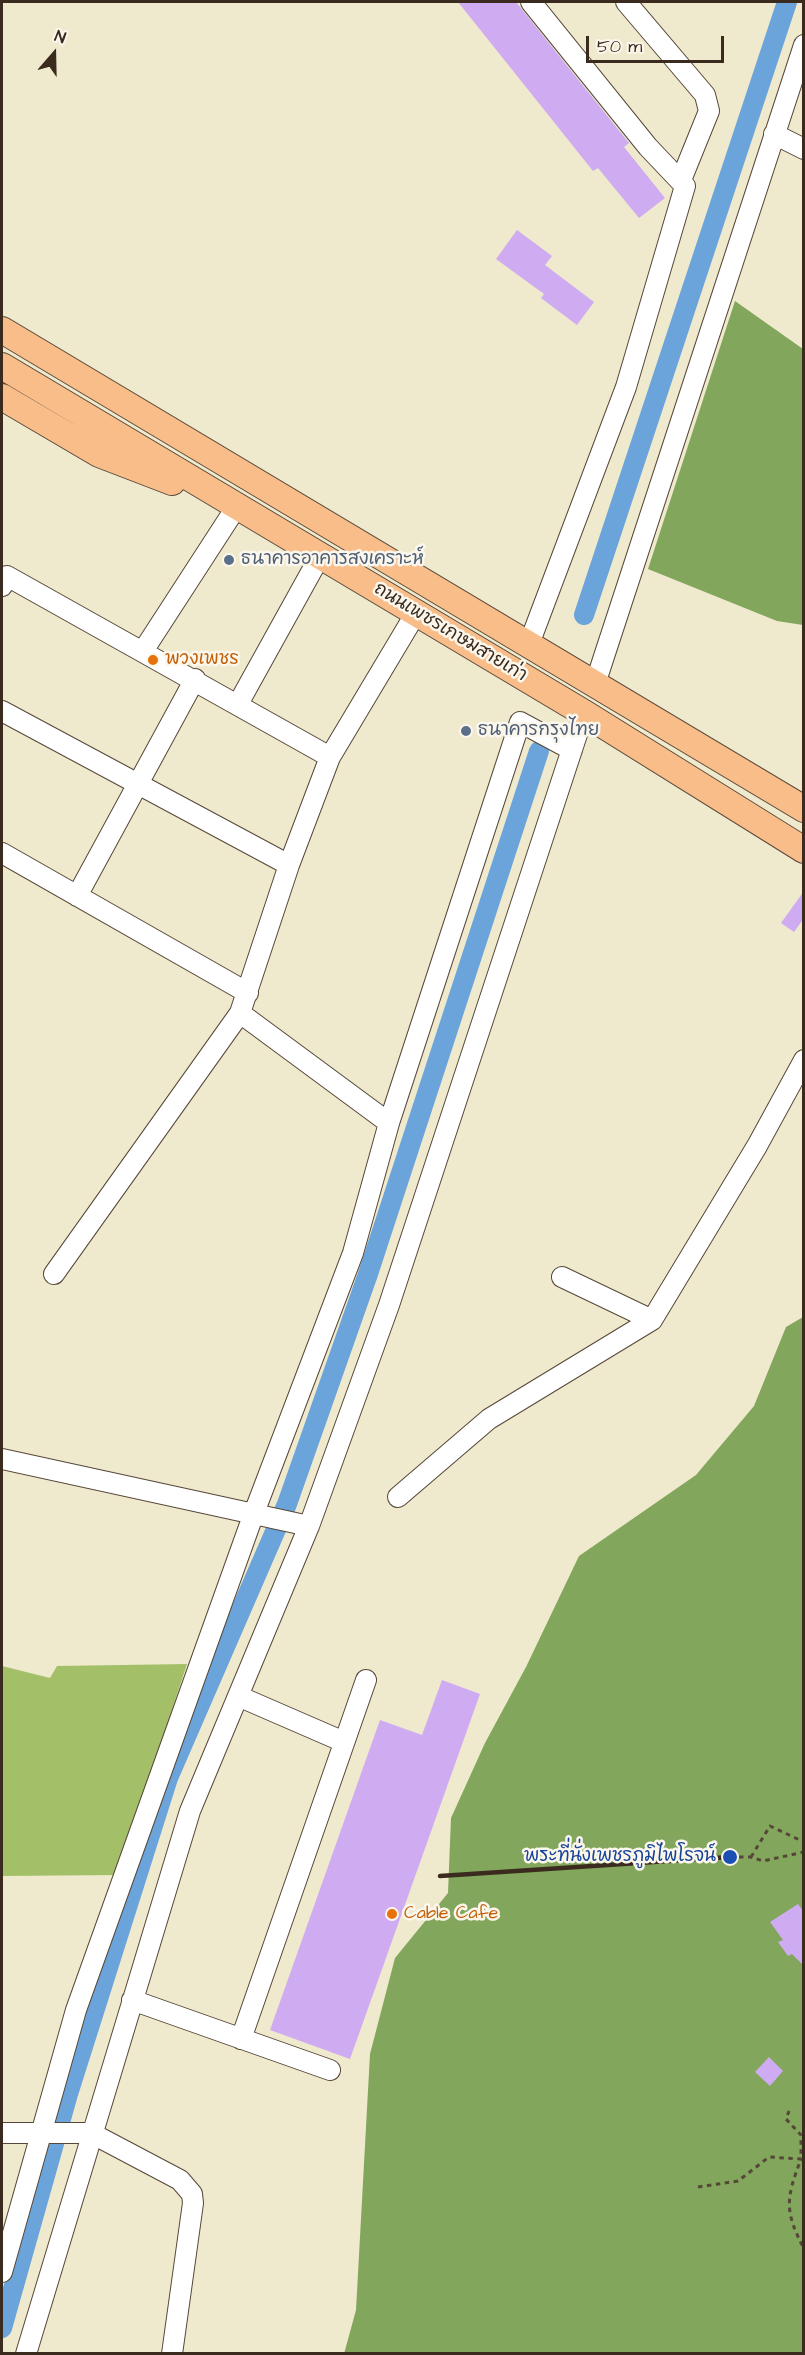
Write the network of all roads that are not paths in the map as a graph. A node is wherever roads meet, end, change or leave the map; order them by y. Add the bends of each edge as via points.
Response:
1 (531, 2) edge
2 (626, 2) edge
3 (804, 45) edge
4 (774, 134) junction
5 (804, 149) edge
6 (681, 180) junction
7 (2, 330) edge
8 (2, 366) edge
9 (2, 397) edge
10 (237, 506) junction
11 (320, 556) junction
12 (2, 586) edge
13 (416, 613) junction
14 (529, 644) junction
15 (143, 651) junction
16 (195, 679) junction
17 (596, 684) junction
18 (238, 704) junction
19 (2, 711) edge
20 (584, 713) junction
21 (572, 750) junction
22 (330, 757) junction
23 (139, 784) junction
24 (804, 809) edge
25 (804, 850) edge
26 (2, 853) edge
27 (289, 866) junction
28 (77, 896) junction
29 (248, 993) junction
30 (240, 1013) junction
31 (804, 1060) edge
32 (390, 1123) junction
33 (54, 1274) dead end
34 (562, 1277) dead end
35 (651, 1320) junction
36 (2, 1459) edge
37 (398, 1497) dead end
38 (259, 1515) junction
39 (303, 1524) junction
40 (366, 1680) dead end
41 (238, 1696) junction
42 (344, 1742) junction
43 (132, 2000) junction
44 (241, 2039) junction
45 (330, 2070) dead end
46 (2, 2133) edge
47 (41, 2133) junction
48 (92, 2133) junction
49 (2, 2272) edge
50 (26, 2354) edge
51 (172, 2354) edge

1 - 6 street via 648,147
2 - 6 street via 705,96 709,111
3 - 4 street
4 - 5 street
4 - 17 street
6 - 14 street via 685,194 626,387
7 - 14 main road, ถนนเพชรเกษมสายเก่า
8 - 10 main road, ถนนเพชรเกษมสายเก่า
9 - 10 main road via 99,454
10 - 11 main road, ถนนเพชรเกษมสายเก่า
10 - 15 street
11 - 13 main road, ถนนเพชรเกษมสายเก่า
11 - 18 street
12 - 15 street via 7,576
13 - 20 main road, ถนนเพชรเกษมสายเก่า
13 - 22 street
14 - 17 main road, ถนนเพชรเกษมสายเก่า
15 - 16 street
16 - 18 street
16 - 23 street
17 - 24 main road, ถนนเพชรเกษมสายเก่า
18 - 22 street
19 - 23 street
20 - 21 street
20 - 25 main road, ถนนเพชรเกษมสายเก่า
21 - 32 street via 520,722
21 - 39 street via 389,1305
22 - 27 street
23 - 27 street
23 - 28 street
26 - 28 street
27 - 29 street
28 - 29 street
29 - 30 street
30 - 32 street
30 - 33 street
31 - 35 street via 757,1146
32 - 38 street via 353,1253
34 - 35 street
35 - 37 street via 489,1419
36 - 38 street
38 - 39 street
38 - 47 street via 76,2010
39 - 41 street
40 - 42 street
41 - 42 street
41 - 43 street via 190,1811
42 - 44 street
43 - 44 street
43 - 48 street
44 - 45 street
46 - 47 street
47 - 48 street
47 - 49 street
48 - 50 street
48 - 51 street via 173,2176 192,2194 190,2235

